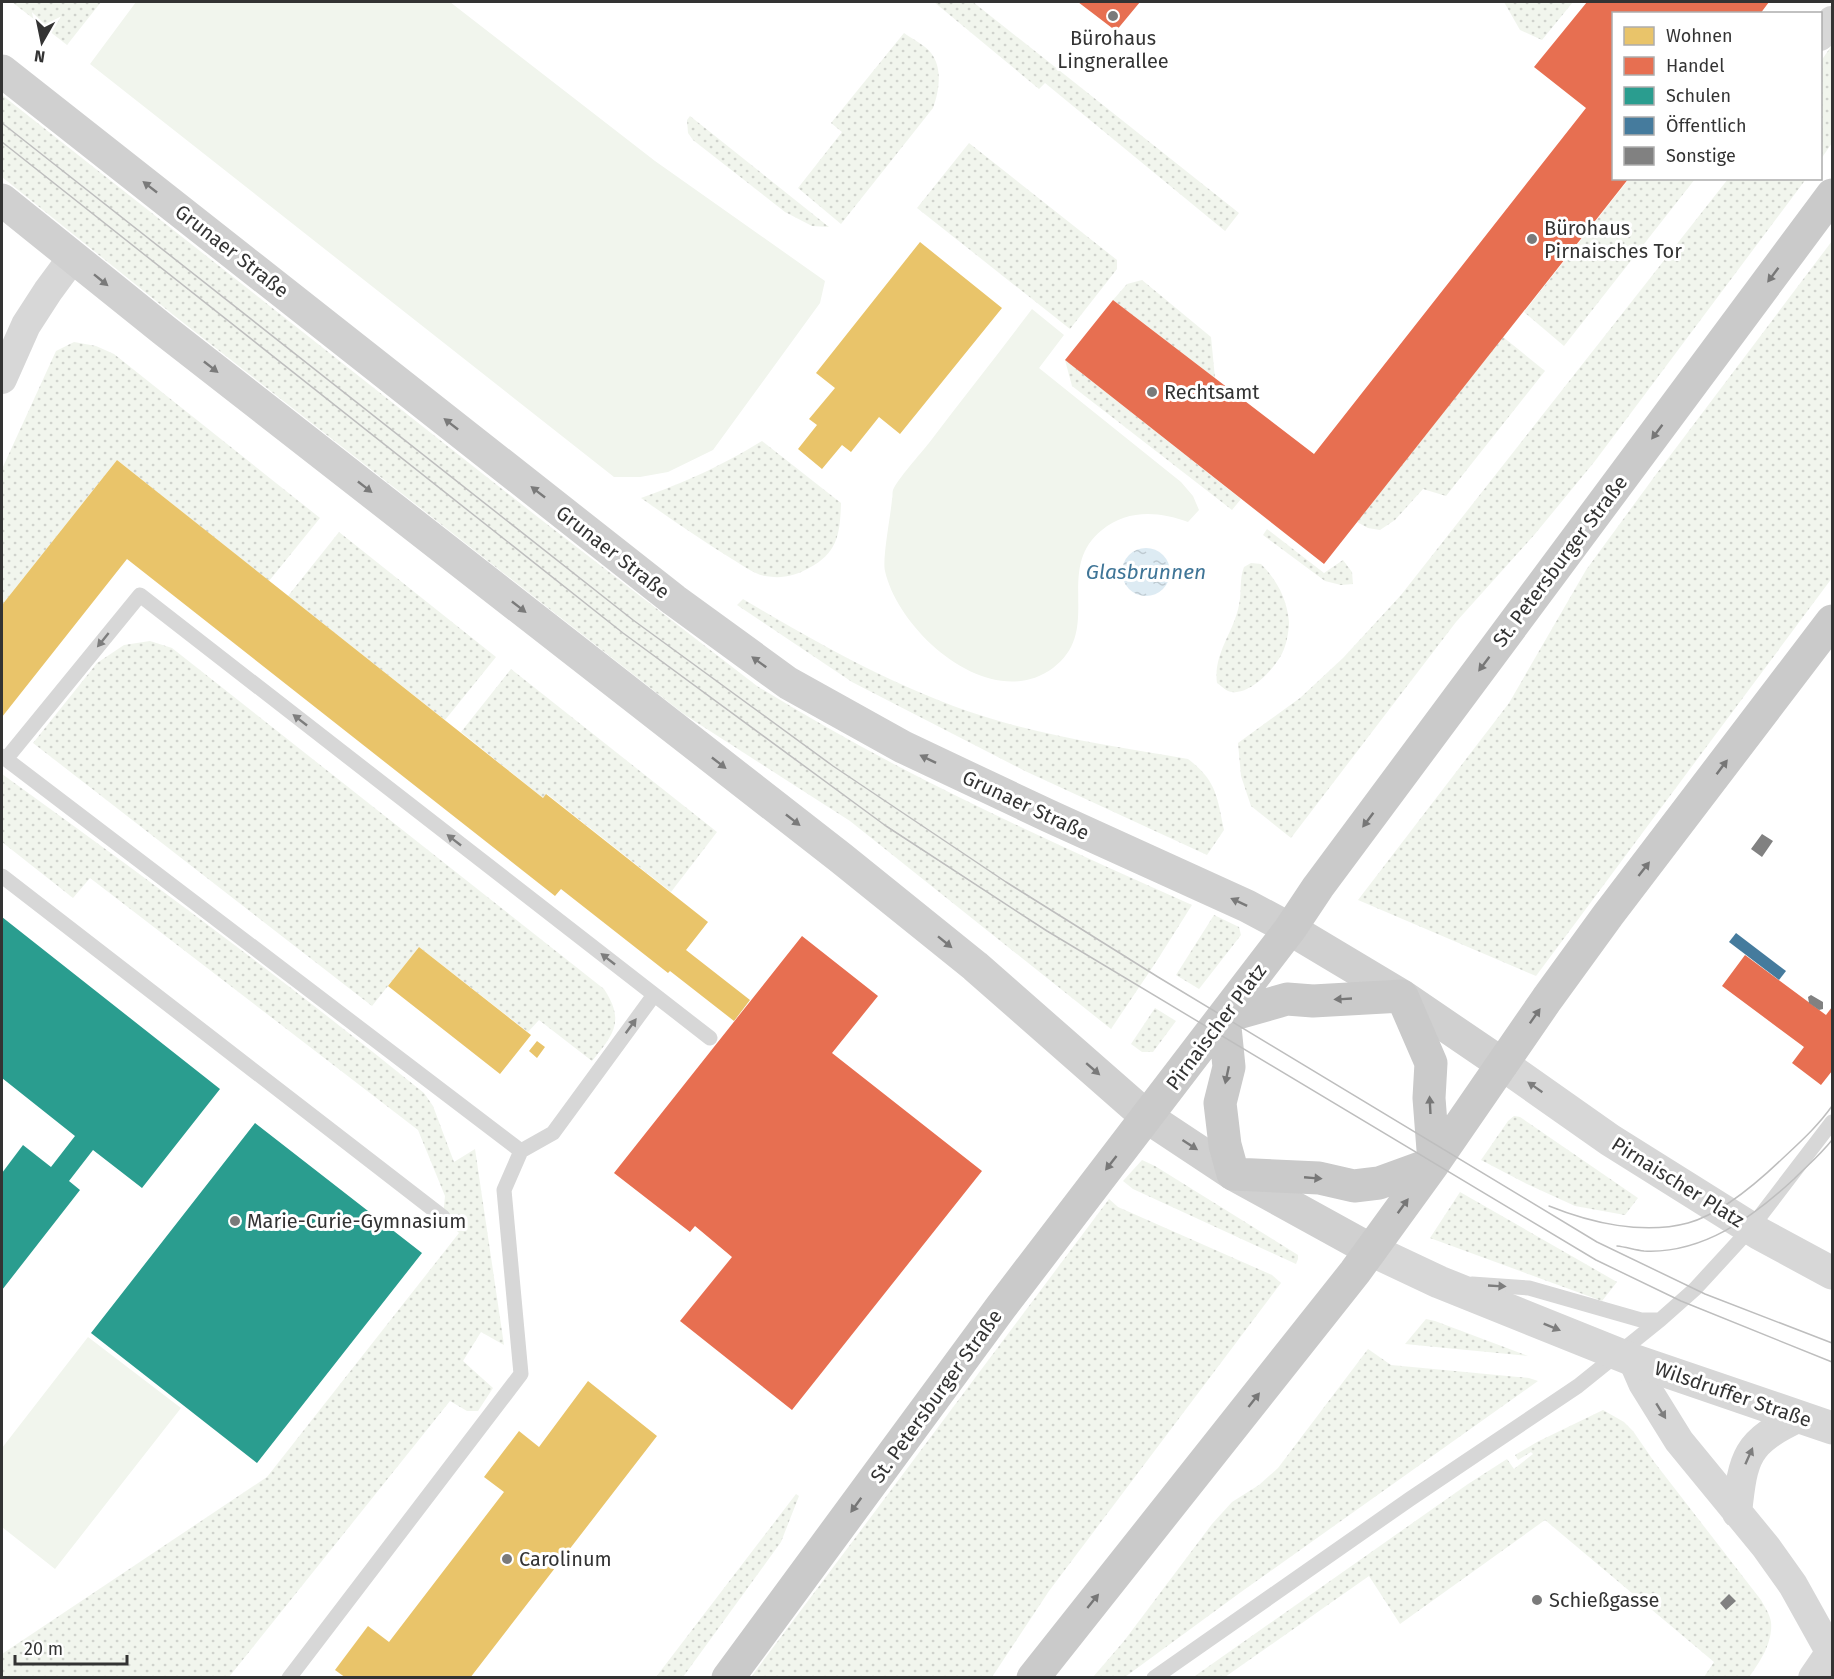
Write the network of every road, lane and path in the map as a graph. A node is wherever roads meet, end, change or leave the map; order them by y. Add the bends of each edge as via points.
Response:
1 (1833, 21) edge
2 (1822, 35) edge
3 (2, 71) edge
4 (1833, 195) edge
5 (2, 200) edge
6 (73, 257) junction
7 (2, 379) edge
8 (1833, 621) edge
9 (4, 758) edge
10 (2, 876) edge
11 (1290, 929) junction
12 (654, 995) junction
13 (1402, 996) junction
14 (1224, 1017) junction
15 (710, 1038) dead end
16 (1502, 1064) junction
17 (1147, 1117) junction
18 (1833, 1122) edge
19 (521, 1150) junction
20 (1434, 1163) junction
21 (1233, 1174) junction
22 (443, 1217) dead end
23 (1751, 1228) junction
24 (1371, 1250) junction
25 (1831, 1270) edge
26 (1439, 1282) junction
27 (1660, 1320) junction
28 (1625, 1357) junction
29 (1800, 1417) junction
30 (1833, 1428) edge
31 (1737, 1513) junction
32 (1831, 1654) edge
33 (289, 1677) edge
34 (728, 1677) edge
35 (1033, 1677) edge
36 (1154, 1677) edge
37 (1813, 1677) edge

1 - 2 street
11 -> 3 main road, Grunaer Straße via 903,747 788,683 674,600
4 -> 11 main road, St. Petersburger Straße
5 - 6 main road
6 - 7 street via 26,325
6 -> 17 main road via 850,865 975,966
16 -> 8 main road via 1608,915
12 -> 9 lane via 140,595
9 - 19 lane
10 - 22 lane
11 - 13 main road, Pirnaischer Platz
11 - 14 main road, Pirnaischer Platz
12 - 15 lane
19 -> 12 lane via 553,1133
13 -> 14 main road via 1287,999
13 - 16 main road, Pirnaischer Platz
20 -> 13 main road via 1429,1098 1431,1063
14 - 17 main road, Pirnaischer Platz
14 -> 21 main road via 1229,1067 1220,1103
16 - 20 main road
23 -> 16 street, Pirnaischer Platz via 1610,1140
17 -> 21 main road
17 -> 34 main road, St. Petersburger Straße via 994,1316
18 - 23 lane
19 - 33 lane via 504,1190 521,1374
21 -> 20 main road via 1319,1178 1354,1186 1379,1183
24 -> 20 main road
21 - 24 main road
23 - 25 street, Pirnaischer Platz
23 - 27 lane
24 - 26 street
35 -> 24 main road
26 -> 27 lane via 1529,1287 1641,1320
26 -> 28 street
27 - 28 lane
28 - 29 street, Wilsdruffer Straße
28 -> 31 street via 1679,1441
28 - 36 lane via 1410,1499
29 - 30 street, Wilsdruffer Straße
31 -> 29 street via 1741,1477 1752,1448 1771,1430
31 - 32 street via 1793,1585
32 - 37 street

